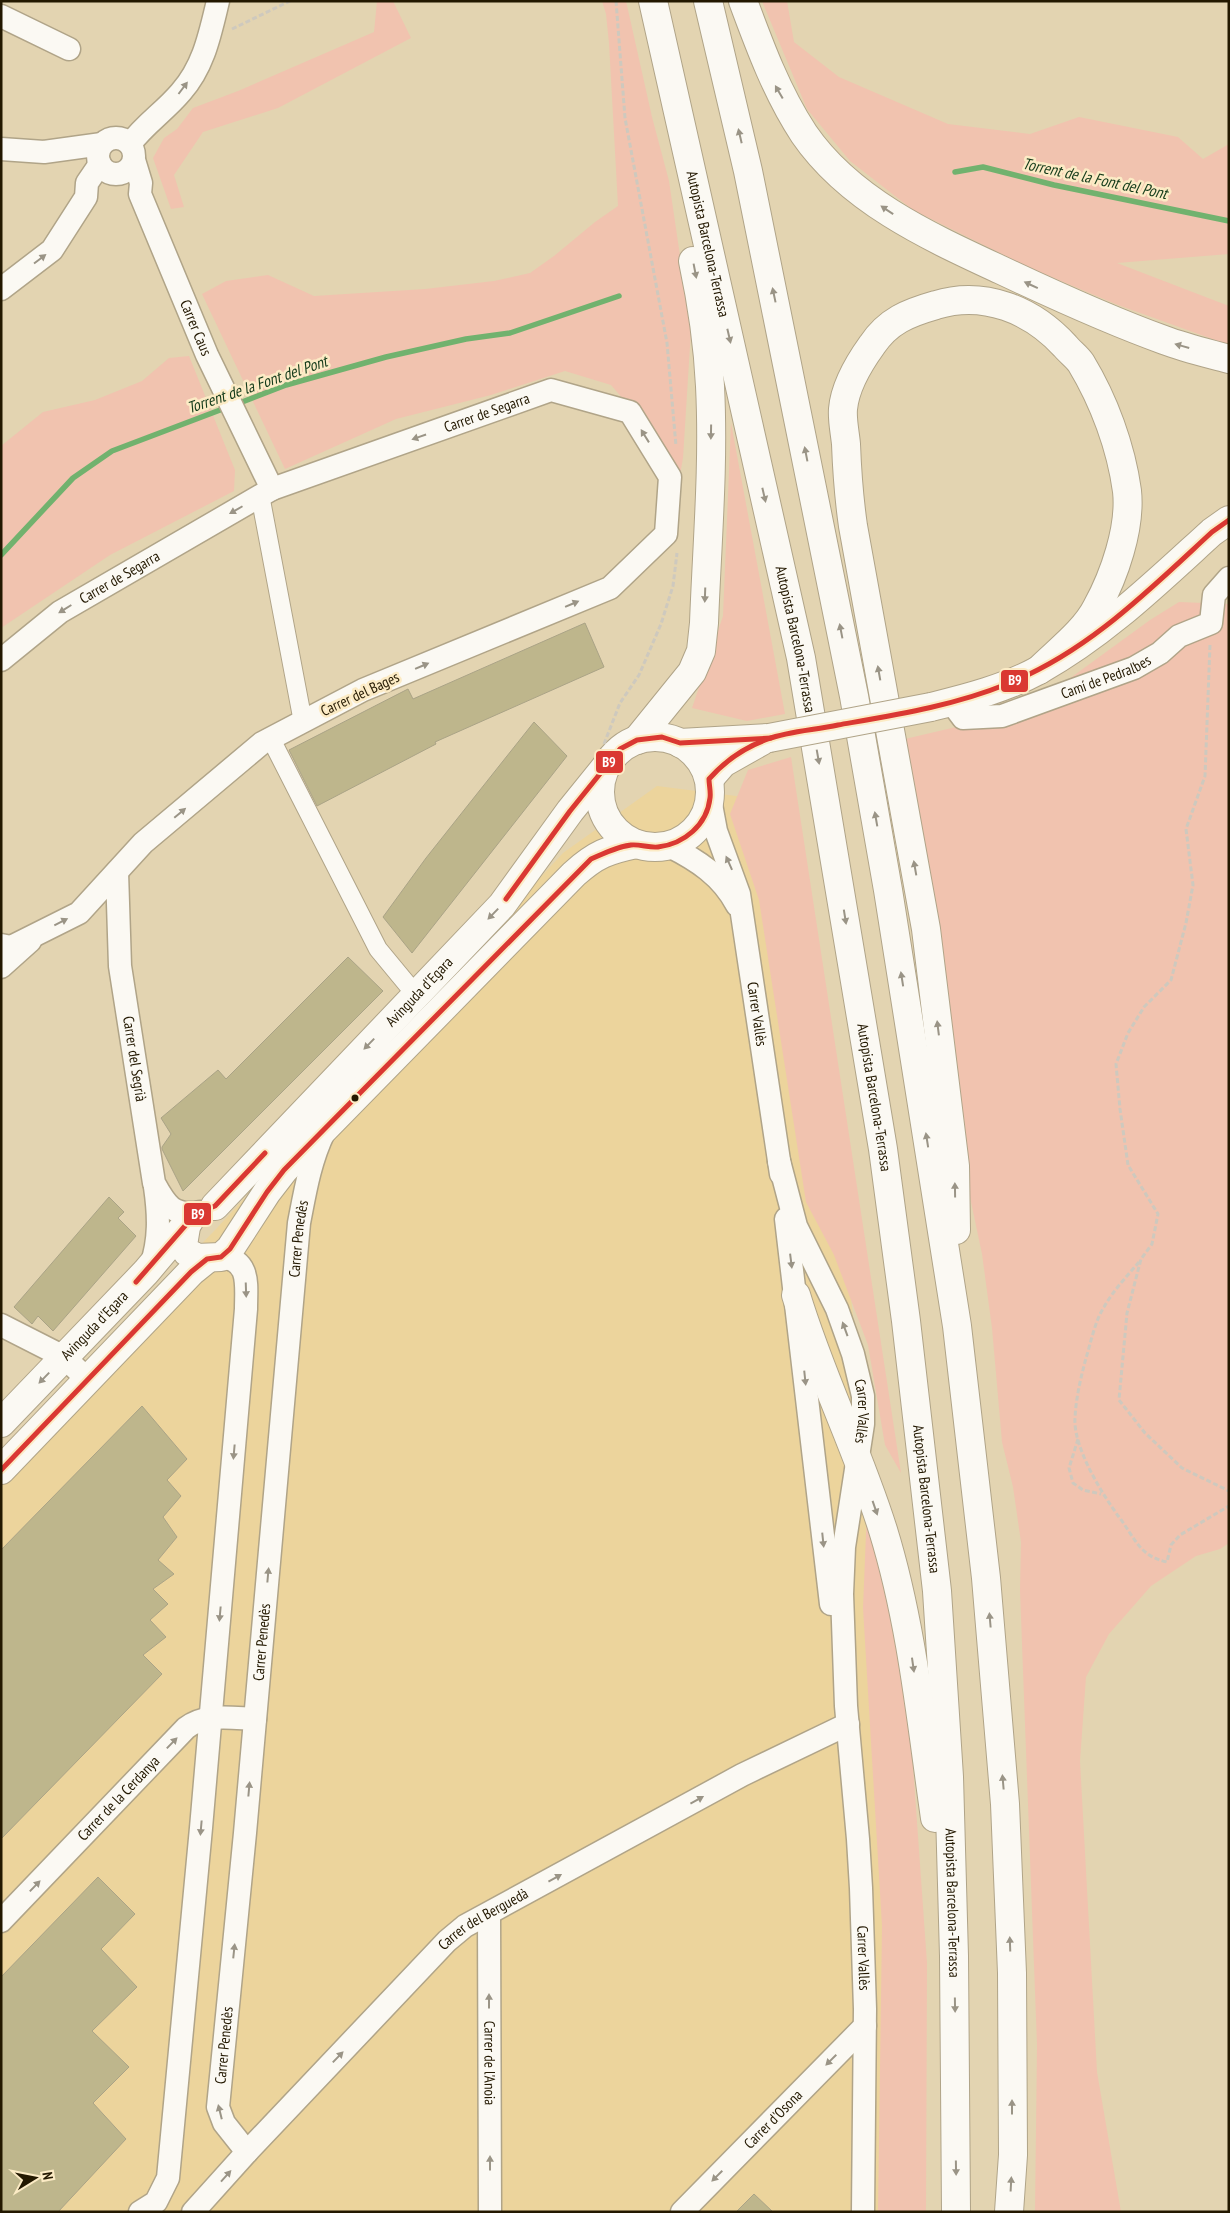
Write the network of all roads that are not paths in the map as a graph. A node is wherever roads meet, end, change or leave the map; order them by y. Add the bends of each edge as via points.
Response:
1 (218, 1) edge
2 (653, 1) edge
3 (708, 1) edge
4 (743, 1) edge
5 (1, 16) edge
6 (69, 49) dead end
7 (664, 50) junction
8 (1, 148) edge
9 (113, 160) junction
10 (1, 289) edge
11 (1229, 359) edge
12 (670, 477) joint
13 (266, 492) junction
14 (1229, 520) edge
15 (1229, 578) edge
16 (1, 660) edge
17 (1039, 670) junction
18 (941, 704) junction
19 (303, 722) junction
20 (769, 738) junction
21 (271, 739) junction
22 (637, 740) junction
23 (680, 743) junction
24 (606, 755) junction
25 (710, 789) junction
26 (636, 844) junction
27 (669, 846) junction
28 (117, 872) junction
29 (745, 927) junction
30 (37, 934) junction
31 (1, 945) edge
32 (1, 967) edge
33 (416, 995) junction
34 (327, 1126) junction
35 (780, 1161) junction
36 (155, 1192) junction
37 (192, 1225) junction
38 (222, 1252) junction
39 (151, 1266) junction
40 (796, 1295) junction
41 (1, 1325) edge
42 (957, 1326) junction
43 (64, 1357) junction
44 (88, 1380) junction
45 (1, 1423) edge
46 (858, 1462) junction
47 (1, 1470) edge
48 (847, 1715) junction
49 (211, 1717) junction
50 (255, 1719) junction
51 (489, 1914) junction
52 (1, 1921) edge
53 (954, 1956) junction
54 (865, 2026) junction
55 (247, 2152) junction
56 (140, 2212) edge
57 (193, 2212) edge
58 (490, 2212) edge
59 (682, 2212) edge
60 (863, 2212) edge
61 (956, 2212) edge
62 (1009, 2212) edge

9 -> 1 street via 181,92 204,56
2 - 7 main road, Autopista Barcelona-Terrassa
42 -> 3 main road via 854,696 750,181
11 -> 4 main road via 1164,340 1065,300 906,223 869,198 835,170 805,135 775,85
5 - 6 street
7 -> 22 main road via 680,195 702,308 710,386 704,623 701,651 692,672
7 -> 53 main road, Autopista Barcelona-Terrassa via 801,658 883,1148 937,1591 949,1777
8 - 9 street
10 -> 9 street via 52,250 86,198 96,192
9 - 13 street, Carrer Caus via 141,183 140,194 207,355 258,458
12 -> 13 street, Carrer de Segarra via 630,412 551,390
19 -> 12 street, Carrer del Bages via 363,690 610,588 666,534
13 -> 16 street, Carrer de Segarra via 60,612
13 - 19 street
14 - 17 main road via 1095,635
15 - 18 street, Camí de Pedralbes via 1214,595 1211,623 1179,636 1160,653 1134,668 1002,716 963,718
17 - 18 main road via 998,688
42 -> 17 main road via 955,1166 928,949 853,526 843,409 851,381 878,336 896,320 948,301 987,300 1025,313 1054,334 1080,362 1104,410 1121,462 1127,493 1116,567 1097,609
18 - 20 main road, bridge
19 - 21 street, Carrer del Bages
20 - 23 main road
20 - 25 main road via 723,763
28 -> 21 street, Carrer del Bages via 144,843 262,743
21 - 33 street via 378,948
22 - 23 main road via 662,737
22 - 24 main road
23 - 25 main road via 702,762
24 - 26 main road via 601,782 606,818 612,827
24 -> 33 main road, Avinguda d'Egara via 502,905
25 - 27 main road via 708,809 699,826 687,838
29 -> 25 street, Carrer Vallès via 735,877 716,831
26 - 27 main road via 655,848
26 - 34 main road, Avinguda d'Egara via 607,850 574,874
27 - 29 street, Carrer Vallès via 696,860 720,881 732,896
30 -> 28 street, Carrer del Bages via 78,913
28 - 36 street, Carrer del Segrià via 120,966
29 - 35 street, Carrer Vallès
30 - 31 street, Carrer del Bages via 11,947
30 - 32 street, Carrer del Bages
33 -> 37 main road, Avinguda d'Egara
34 - 38 main road, Avinguda d'Egara via 284,1170
50 -> 34 street, Carrer Penedès via 300,1224 308,1176
35 -> 40 street, Carrer Vallès
46 -> 35 street, Carrer Vallès via 863,1396 853,1354 838,1309 796,1226
36 - 37 street, Carrer del Segrià
36 - 37 street, Carrer del Segrià via 172,1210 193,1213
36 - 39 street, Carrer del Segrià via 159,1227 158,1245
37 - 38 main road via 187,1252 197,1258
37 - 38 main road via 221,1204 236,1213 239,1228
37 - 39 main road, Avinguda d'Egara
38 - 44 main road, Avinguda d'Egara via 191,1272
38 -> 49 street via 240,1264 245,1276 246,1309
39 - 43 main road, Avinguda d'Egara
40 - 46 main road
40 -> 48 street, Carrer Vallès via 837,1661
41 - 43 street
62 -> 42 main road via 1012,1983 1005,1804 986,1578
43 - 44 street
43 -> 45 main road, Avinguda d'Egara
44 - 47 main road, Avinguda d'Egara
46 - 48 street, Carrer Vallès via 844,1547 842,1594
46 -> 53 main road via 883,1532 908,1627
51 -> 48 street, Carrer del Berguedà
48 - 54 street, Carrer Vallès via 858,1839
49 - 50 street, Carrer de la Cerdanya
52 -> 49 street, Carrer de la Cerdanya via 186,1728 196,1720
49 -> 56 street via 168,2178 156,2202
55 -> 50 street, Carrer Penedès via 224,2124 218,2107
55 -> 51 street, Carrer del Berguedà via 448,1941 465,1926
58 -> 51 street, Carrer de l'Anoia
53 -> 61 main road, Autopista Barcelona-Terrassa
54 -> 59 street, Carrer d'Osona
54 - 60 street, Carrer Vallès
57 -> 55 street, Carrer del Berguedà

